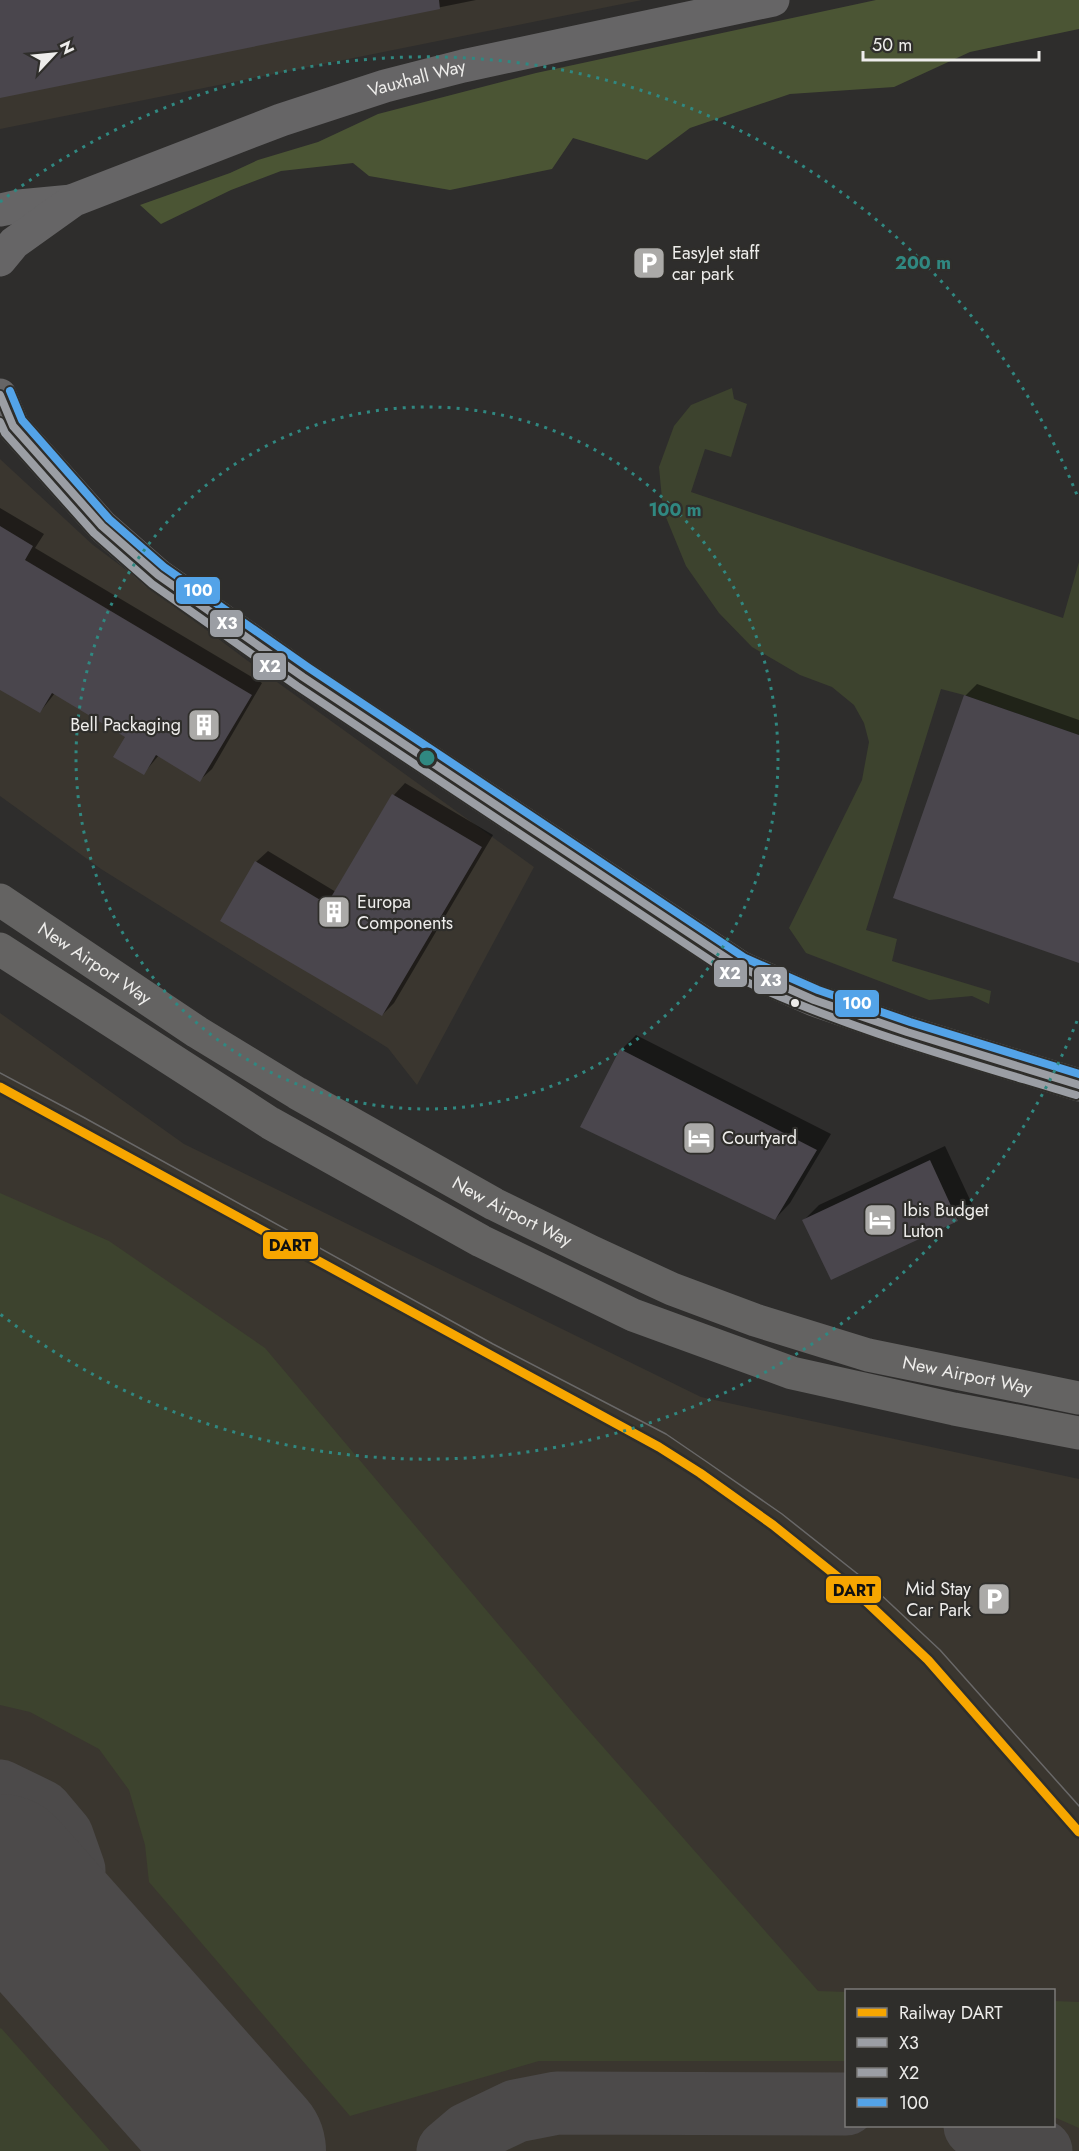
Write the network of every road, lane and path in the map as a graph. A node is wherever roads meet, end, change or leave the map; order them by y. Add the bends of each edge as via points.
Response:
1 (773, 0) edge
2 (74, 201) junction
3 (0, 210) edge
4 (0, 260) edge
5 (0, 395) edge
6 (7, 422) edge
7 (0, 900) edge
8 (0, 950) edge
9 (1079, 1085) edge
10 (1079, 1398) edge
11 (1079, 1433) edge

1 - 2 main road, Vauxhall Way via 474,63 385,86 281,120
2 - 3 main road, Vauxhall Way
2 - 4 main road, Vauxhall Way via 14,243
5 - 6 main road
6 - 9 main road via 102,526 158,575 313,684 740,967 814,1000
7 - 10 highway, New Airport Way via 197,1032 297,1093 494,1204 672,1289 868,1355
8 - 11 highway, New Airport Way via 270,1123 480,1240 633,1315 792,1373

